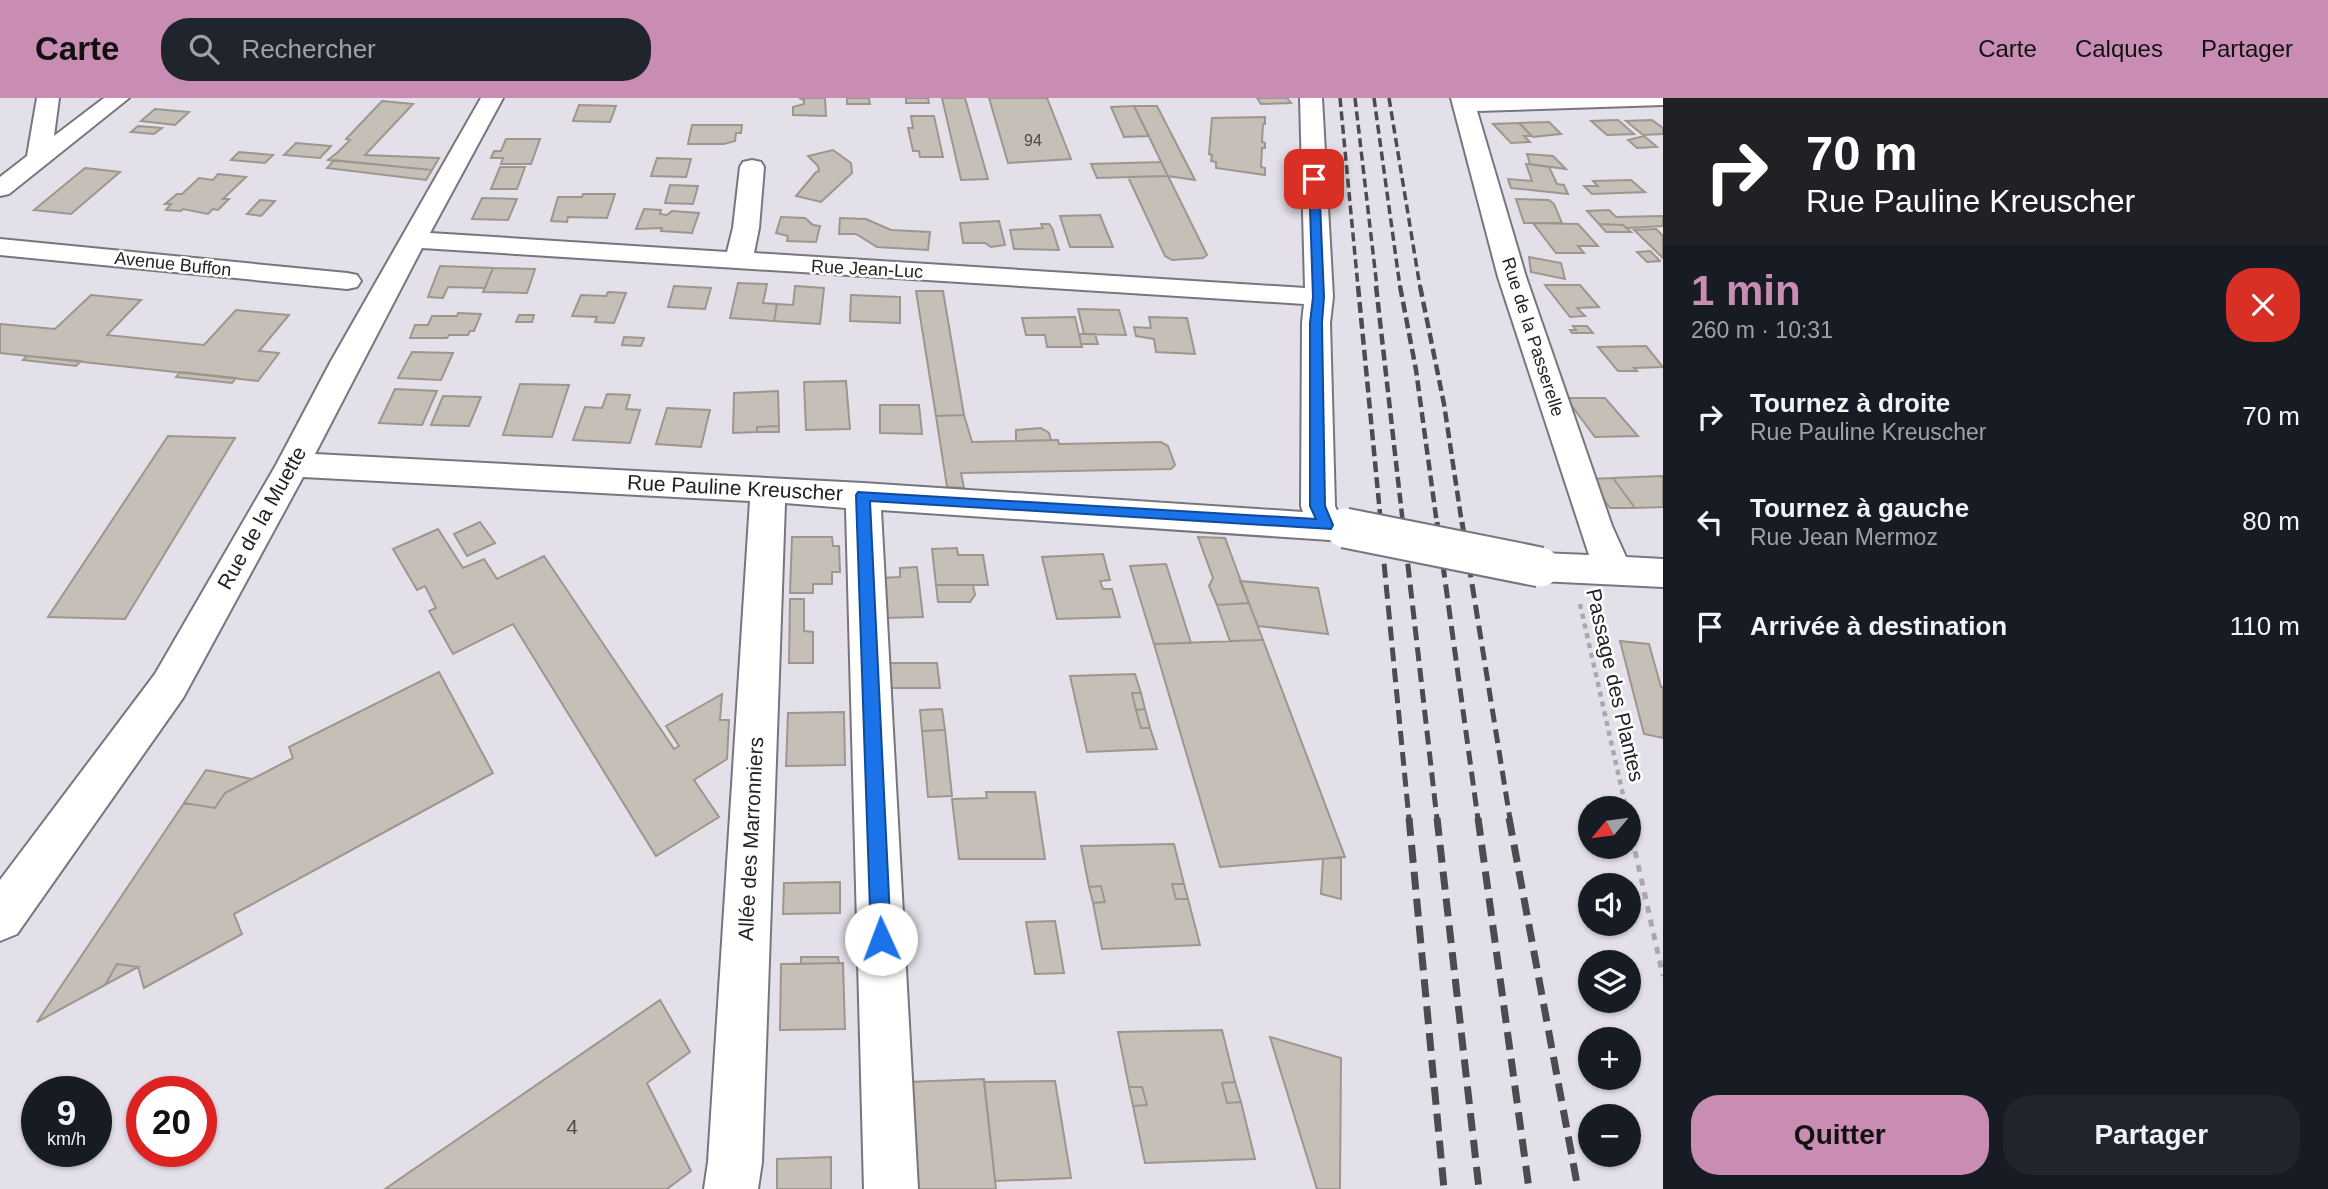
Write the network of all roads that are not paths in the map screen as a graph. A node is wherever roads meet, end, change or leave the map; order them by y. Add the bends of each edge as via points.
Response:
1 (48, 98) edge
2 (118, 98) edge
3 (492, 98) edge
4 (1311, 98) edge
5 (1663, 98) edge
6 (1463, 102) edge
7 (39, 158) junction
8 (752, 167) dead end
9 (0, 189) edge
10 (415, 240) junction
11 (0, 247) edge
12 (738, 262) junction
13 (346, 281) dead end
14 (1318, 297) junction
15 (293, 465) junction
16 (768, 489) junction
17 (863, 495) junction
18 (1335, 527) junction
19 (1614, 572) junction
20 (1663, 573) edge
21 (0, 918) edge
22 (731, 1189) edge
23 (891, 1189) edge

1 - 7 street
2 - 7 street
3 - 10 street, Rue de la Muette
4 - 14 street
5 - 6 street
6 - 19 street, Rue de la Passerelle via 1512,277
7 - 9 street
8 - 12 street
10 - 12 street, Rue Jean-Luc
10 - 15 street, Rue de la Muette
11 - 13 street, Avenue Buffon
12 - 14 street, Rue Jean-Luc
14 - 18 street via 1318,506
15 - 16 street, Rue Pauline Kreuscher
15 - 21 street, Rue de la Muette via 169,686
16 - 17 street, Rue Pauline Kreuscher
16 - 22 street, Allée des Marronniers
17 - 18 street, Rue Pauline Kreuscher
17 - 23 street
18 - 19 street, Rue Pauline Kreuscher, bridge via 1556,568
19 - 20 street, Rue Pauline Kreuscher

